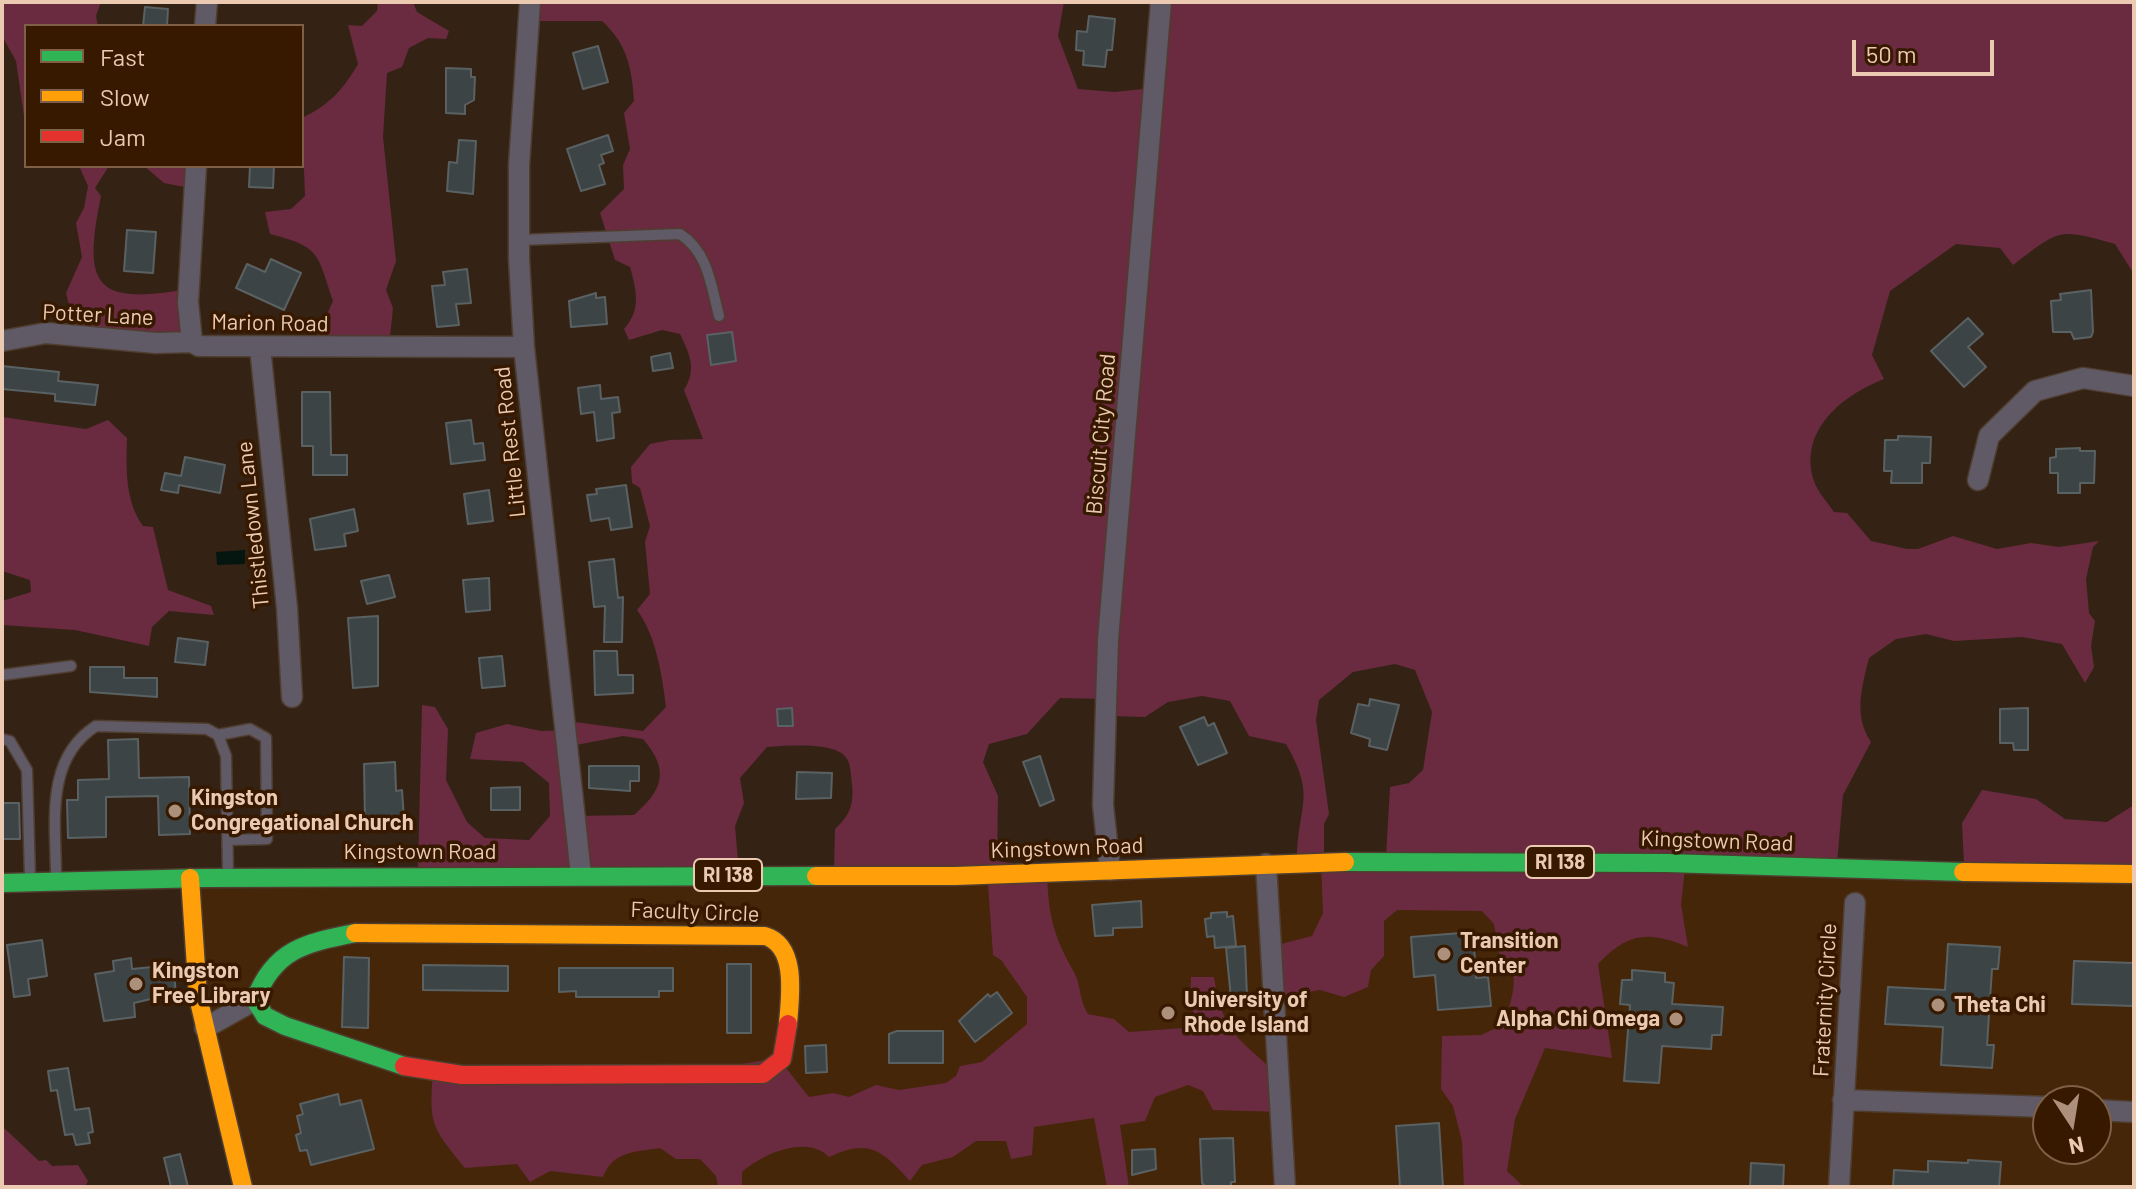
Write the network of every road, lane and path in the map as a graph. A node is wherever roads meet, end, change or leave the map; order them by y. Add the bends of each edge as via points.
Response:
1 (207, 2) edge
2 (530, 2) edge
3 (1161, 2) edge
4 (205, 24) edge
5 (196, 168) edge
6 (519, 240) junction
7 (719, 316) dead end
8 (2, 341) edge
9 (192, 342) junction
10 (260, 347) junction
11 (524, 347) junction
12 (2134, 386) edge
13 (1978, 480) dead end
14 (71, 666) dead end
15 (2, 675) edge
16 (292, 697) dead end
17 (218, 735) junction
18 (2, 739) edge
19 (228, 840) junction
20 (1266, 864) junction
21 (1110, 870) junction
22 (2134, 874) edge
23 (581, 875) junction
24 (190, 878) junction
25 (228, 878) junction
26 (56, 882) junction
27 (2, 883) edge
28 (30, 883) junction
29 (1855, 903) dead end
30 (255, 1000) junction
31 (205, 1028) junction
32 (1843, 1100) junction
33 (2032, 1106) edge
34 (2112, 1111) edge
35 (2134, 1112) edge
36 (243, 1187) edge
37 (1285, 1187) edge
38 (1839, 1187) edge

1 - 4 street
2 - 6 street, Little Rest Road
3 - 21 street, Biscuit City Road via 1108,640 1103,805
5 - 9 street, Marion Road via 188,302
6 - 7 lane via 680,234 694,243 704,260
6 - 11 street, Little Rest Road
8 - 9 street, Potter Lane via 46,333
9 - 10 street, Marion Road
10 - 11 street, Marion Road
10 - 16 street, Thistledown Lane
11 - 23 street, Little Rest Road
12 - 13 street via 2083,378 2035,391 1989,436
14 - 15 lane
17 - 19 lane via 226,756
17 - 19 lane via 250,729 266,738 267,839
17 - 26 lane via 207,729 96,726 87,732 55,789
18 - 28 lane via 10,741 27,770
19 - 25 lane
20 - 21 main road, Kingstown Road / RI 138
20 - 22 main road, Kingstown Road / RI 138 via 1667,863
20 - 37 street
21 - 23 main road, Kingstown Road / RI 138 via 955,876
23 - 25 main road, Kingstown Road / RI 138
24 - 25 main road, Kingstown Road / RI 138
24 - 26 main road, Kingstown Road / RI 138
24 - 31 main road
26 - 28 main road, Kingstown Road / RI 138
27 - 28 main road, Kingstown Road / RI 138
29 - 32 street, Fraternity Circle
30 - 30 main road, Faculty Circle via 265,1016 285,1026 406,1067 462,1075 763,1074 776,1068 787,1046 788,962 784,947 753,934 355,933 321,940 279,959 261,977
30 - 31 street
31 - 36 main road
32 - 33 street, Fraternity Circle
32 - 38 street, Fraternity Circle
34 - 35 street

